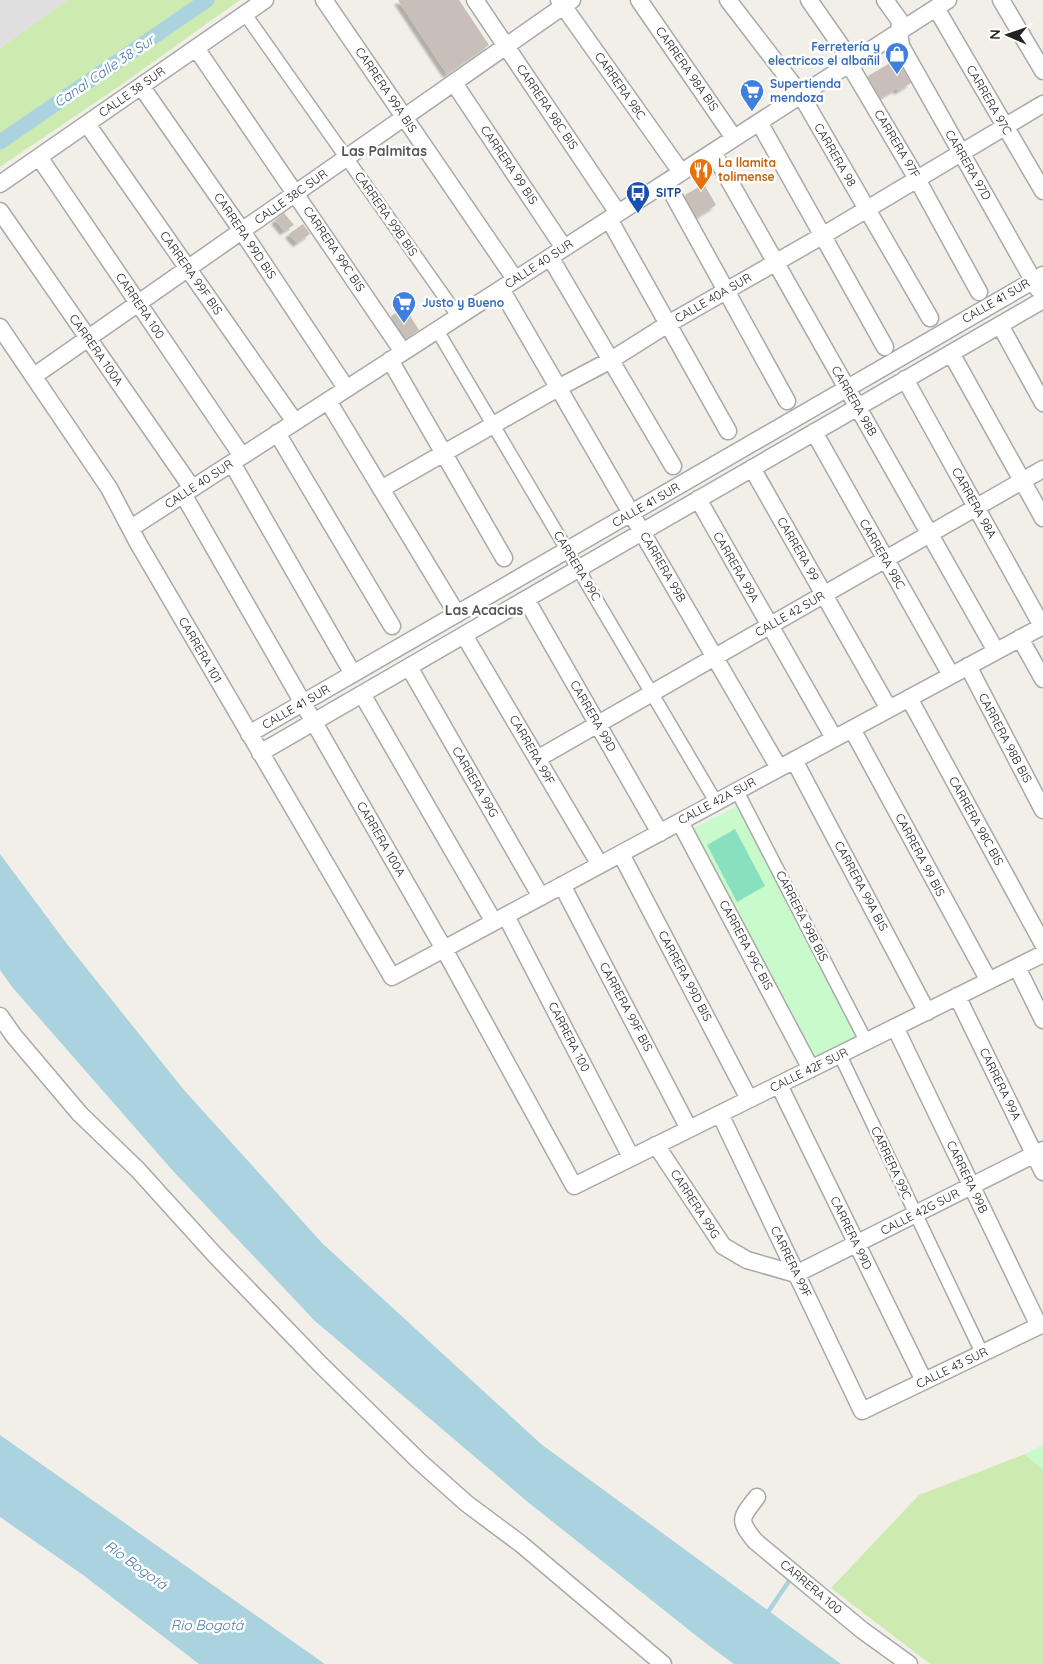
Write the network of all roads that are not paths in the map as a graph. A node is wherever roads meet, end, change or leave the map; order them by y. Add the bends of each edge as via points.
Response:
1 (265, 0) edge
2 (324, 0) edge
3 (475, 0) edge
4 (639, 0) edge
5 (728, 0) edge
6 (808, 0) edge
7 (885, 0) edge
8 (1001, 0) edge
9 (565, 2) edge
10 (942, 4) edge
11 (245, 14) junction
12 (899, 31) junction
13 (506, 46) junction
14 (196, 48) junction
15 (850, 63) junction
16 (1043, 71) edge
17 (454, 83) junction
18 (141, 86) junction
19 (801, 95) junction
20 (1043, 104) edge
21 (404, 117) junction
22 (758, 122) junction
23 (87, 124) junction
24 (1005, 126) junction
25 (734, 138) junction
26 (713, 152) junction
27 (961, 152) junction
28 (39, 157) junction
29 (346, 158) junction
30 (681, 172) junction
31 (917, 178) junction
32 (666, 182) junction
33 (0, 184) edge
34 (1043, 192) edge
35 (296, 193) junction
36 (867, 209) junction
37 (0, 211) edge
38 (613, 216) junction
39 (242, 231) junction
40 (822, 236) junction
41 (564, 248) junction
42 (550, 257) junction
43 (776, 263) junction
44 (188, 268) junction
45 (1038, 277) edge
46 (515, 279) junction
47 (501, 289) junction
48 (727, 291) junction
49 (980, 292) dead end
50 (1043, 298) edge
51 (138, 303) junction
52 (458, 316) junction
53 (930, 318) dead end
54 (668, 324) junction
55 (1000, 325) junction
56 (0, 327) edge
57 (437, 330) junction
58 (88, 338) junction
59 (885, 347) dead end
60 (952, 353) junction
61 (397, 356) junction
62 (611, 360) junction
63 (34, 376) junction
64 (906, 379) junction
65 (346, 388) junction
66 (558, 388) junction
67 (847, 388) junction
68 (328, 401) junction
69 (787, 401) dead end
70 (1043, 403) edge
71 (858, 407) junction
72 (295, 422) junction
73 (493, 425) junction
74 (728, 431) dead end
75 (814, 432) junction
76 (277, 433) junction
77 (444, 453) junction
78 (237, 459) junction
79 (673, 466) dead end
80 (752, 468) junction
81 (1043, 469) edge
82 (1023, 481) junction
83 (382, 489) junction
84 (188, 491) junction
85 (698, 500) junction
86 (977, 508) junction
87 (631, 513) junction
88 (1043, 518) edge
89 (131, 528) junction
90 (642, 532) junction
91 (930, 534) junction
92 (567, 550) junction
93 (504, 558) dead end
94 (886, 560) junction
95 (578, 569) junction
96 (824, 595) junction
97 (526, 599) junction
98 (457, 614) junction
99 (392, 626) dead end
100 (770, 626) junction
101 (1043, 626) edge
102 (464, 635) junction
103 (1020, 638) junction
104 (996, 651) junction
105 (715, 657) junction
106 (968, 666) junction
107 (409, 667) junction
108 (353, 674) junction
109 (951, 675) junction
110 (1043, 679) edge
111 (652, 693) junction
112 (362, 694) junction
113 (909, 698) junction
114 (303, 703) junction
115 (889, 708) junction
116 (314, 722) junction
117 (598, 724) junction
118 (852, 729) junction
119 (249, 734) junction
120 (834, 738) junction
121 (260, 753) junction
122 (537, 760) junction
123 (794, 760) junction
124 (779, 768) junction
125 (737, 791) junction
126 (716, 802) junction
127 (1043, 810) edge
128 (680, 822) junction
129 (660, 833) junction
130 (621, 854) junction
131 (600, 865) junction
132 (562, 885) junction
133 (541, 897) junction
134 (500, 919) junction
135 (1043, 944) edge
136 (444, 949) junction
137 (1043, 954) edge
138 (1017, 967) junction
139 (392, 977) joint
140 (989, 981) junction
141 (957, 996) junction
142 (927, 1012) junction
143 (0, 1016) edge
144 (1043, 1020) edge
145 (895, 1027) junction
146 (866, 1042) junction
147 (840, 1055) junction
148 (811, 1069) junction
149 (778, 1085) junction
150 (749, 1099) junction
151 (720, 1114) junction
152 (689, 1129) junction
153 (656, 1145) junction
154 (1039, 1152) edge
155 (631, 1158) junction
156 (1043, 1172) edge
157 (574, 1186) joint
158 (971, 1186) junction
159 (915, 1214) junction
160 (856, 1243) junction
161 (796, 1274) junction
162 (1041, 1325) edge
163 (982, 1353) junction
164 (924, 1381) junction
165 (862, 1411) joint
166 (757, 1497) dead end
167 (663, 1664) edge
168 (909, 1664) edge

1 - 11 street, CALLE 38 SUR
2 - 21 street, CARRERA 99A BIS
3 - 13 street, CARRERA 98C BIS
4 - 25 street, CARRERA 98A BIS
5 - 19 street, CARRERA 98
6 - 15 street, CARRERA 97F
7 - 12 street, CARRERA 97D via 900,22
8 - 16 street
9 - 13 street, CALLE 38C SUR
9 - 30 street, CARRERA 98C
10 - 12 street, CALLE 40 SUR
10 - 24 street, CARRERA 97C
11 - 14 street, CALLE 38 SUR
11 - 29 street, CARRERA 99B BIS
12 - 15 street, CALLE 40 SUR
12 - 27 street, CARRERA 97D via 901,46
13 - 17 street, CALLE 38C SUR
13 - 38 street, CARRERA 98C BIS
14 - 18 street, CALLE 38 SUR
14 - 35 street, CARRERA 99C BIS
15 - 19 street, CALLE 40 SUR
15 - 31 street, CARRERA 97F
17 - 21 street, CALLE 38C SUR
17 - 41 street, CARRERA 99 BIS
18 - 23 street, CALLE 38 SUR
18 - 39 street, CARRERA 99D BIS
19 - 22 street, CALLE 40 SUR
19 - 36 street, CARRERA 98
20 - 24 street, CALLE 40A SUR
21 - 29 street, CALLE 38C SUR
21 - 46 street, CARRERA 99A BIS
22 - 25 street, CALLE 40 SUR
22 - 40 street
23 - 28 street, CALLE 38 SUR
23 - 44 street, CARRERA 99F BIS
24 - 27 street, CALLE 40A SUR
24 - 34 street, CARRERA 97C
25 - 26 street, CALLE 40 SUR
26 - 30 street, CALLE 40 SUR
26 - 43 street, CARRERA 98B
27 - 31 street, CALLE 40A SUR
27 - 45 street, CARRERA 97D
28 - 33 street, CALLE 38 SUR
28 - 51 street, CARRERA 100
29 - 35 street, CALLE 38C SUR
29 - 52 street, CARRERA 99B BIS
30 - 32 street, CALLE 40 SUR
31 - 36 street, CALLE 40A SUR
31 - 49 street, CARRERA 97F
32 - 38 street, CALLE 40 SUR
32 - 48 street
35 - 39 street, CALLE 38C SUR
35 - 61 street, CARRERA 99C BIS
36 - 40 street, CALLE 40A SUR
36 - 53 street, CARRERA 98
37 - 58 street, CARRERA 100A
38 - 41 street, CALLE 40 SUR
38 - 54 street
39 - 44 street, CALLE 38C SUR
39 - 65 street, CARRERA 99D BIS
40 - 43 street, CALLE 40A SUR
40 - 59 street
41 - 42 street, CALLE 40 SUR
42 - 46 street, CALLE 40 SUR
42 - 62 street
43 - 48 street, CALLE 40A SUR
43 - 67 street, CARRERA 98B
44 - 51 street, CALLE 38C SUR
44 - 72 street, CARRERA 99F BIS
45 - 50 street, CARRERA 97D
45 - 67 street, CALLE 41 SUR
46 - 47 street, CALLE 40 SUR
47 - 52 street, CALLE 40 SUR
47 - 66 street, CARRERA 99B
48 - 54 street, CALLE 40A SUR
48 - 69 street
50 - 55 street, CALLE 41 SUR
51 - 58 street, CALLE 38C SUR
51 - 78 street, CARRERA 100
52 - 57 street, CALLE 40 SUR
54 - 62 street, CALLE 40A SUR
54 - 74 street
55 - 60 street, CALLE 41 SUR
55 - 70 street
56 - 63 street, CARRERA 101
57 - 61 street, CALLE 40 SUR
57 - 73 street, CARRERA 99C
58 - 63 street, CALLE 38C SUR
58 - 84 street, CARRERA 100A
60 - 64 street, CALLE 41 SUR
60 - 82 street
61 - 65 street, CALLE 40 SUR
61 - 77 street
62 - 66 street, CALLE 40A SUR
62 - 79 street
63 - 89 street, CARRERA 101 via 109,488
64 - 71 street, CALLE 41 SUR
64 - 86 street, CARRERA 98A
65 - 68 street, CALLE 40 SUR
66 - 73 street, CALLE 40A SUR
66 - 87 street, CARRERA 99B
67 - 71 street, CARRERA 98B
67 - 87 street, CALLE 41 SUR
68 - 72 street, CALLE 40 SUR
68 - 83 street
71 - 75 street, CALLE 41 SUR
71 - 91 street, CARRERA 98B
72 - 76 street, CALLE 40 SUR
73 - 77 street, CALLE 40A SUR
73 - 92 street, CARRERA 99C
75 - 80 street, CALLE 41 SUR
75 - 94 street, CARRERA 98C
76 - 78 street, CALLE 40 SUR
76 - 99 street
77 - 83 street, CALLE 40A SUR
77 - 93 street
78 - 84 street, CALLE 40 SUR
78 - 108 street, CARRERA 100
80 - 85 street, CALLE 41 SUR
80 - 96 street, CARRERA 99
81 - 82 street, CALLE 42 SUR
82 - 86 street, CALLE 42 SUR
82 - 88 street
83 - 98 street
84 - 89 street, CALLE 40 SUR
84 - 114 street, CARRERA 100A
85 - 90 street, CALLE 41 SUR
85 - 100 street, CARRERA 99A
86 - 91 street, CALLE 42 SUR
86 - 101 street, CARRERA 98A
87 - 90 street, CARRERA 99B
87 - 92 street, CALLE 41 SUR
89 - 119 street, CARRERA 101
90 - 95 street, CALLE 41 SUR
90 - 105 street, CARRERA 99B
91 - 94 street, CALLE 42 SUR
91 - 104 street, CARRERA 98B
92 - 95 street, CARRERA 99C
92 - 98 street, CALLE 41 SUR
94 - 96 street, CALLE 42 SUR
94 - 109 street, CARRERA 98C
95 - 97 street, CALLE 41 SUR
95 - 111 street, CARRERA 99C
96 - 100 street, CALLE 42 SUR
96 - 115 street, CARRERA 99
97 - 102 street, CALLE 41 SUR
97 - 117 street, CARRERA 99D
98 - 108 street, CALLE 41 SUR
100 - 105 street, CALLE 42 SUR
100 - 120 street, CARRERA 99A
101 - 103 street, CALLE 42A SUR
102 - 107 street, CALLE 41 SUR
102 - 122 street, CARRERA 99F
103 - 104 street, CALLE 42A SUR
103 - 110 street
104 - 106 street, CALLE 42A SUR
105 - 111 street, CALLE 42 SUR
105 - 124 street, CARRERA 99B
106 - 109 street, CALLE 42A SUR
106 - 127 street, CARRERA 98B BIS
107 - 112 street, CALLE 41 SUR
107 - 133 street, CARRERA 99G
108 - 114 street, CALLE 41 SUR
109 - 113 street, CALLE 42A SUR
111 - 117 street, CALLE 42 SUR
111 - 126 street, CARRERA 99C
112 - 116 street, CALLE 41 SUR
112 - 134 street, CARRERA 100
113 - 115 street, CALLE 42A SUR
113 - 135 street, CARRERA 98C BIS
114 - 116 street, CARRERA 100A
114 - 119 street, CALLE 41 SUR
115 - 118 street, CALLE 42A SUR
116 - 121 street, CALLE 41 SUR
116 - 136 street, CARRERA 100A
117 - 122 street, CALLE 42 SUR
117 - 129 street, CARRERA 99D
118 - 120 street, CALLE 42A SUR
118 - 140 street, CARRERA 99 BIS
119 - 121 street, CARRERA 101
120 - 123 street, CALLE 42A SUR
121 - 139 street, CARRERA 101
122 - 131 street, CARRERA 99F
123 - 124 street, CALLE 42A SUR
123 - 142 street, CARRERA 99A BIS
124 - 125 street, CALLE 42A SUR
125 - 126 street, CALLE 42A SUR
125 - 146 street, CARRERA 99B BIS
126 - 128 street, CALLE 42A SUR
128 - 129 street, CALLE 42A SUR
128 - 148 street, CARRERA 99C BIS
129 - 130 street, CALLE 42A SUR
130 - 131 street, CALLE 42A SUR
130 - 150 street, CARRERA 99D BIS
131 - 132 street, CALLE 42A SUR
132 - 133 street, CALLE 42A SUR
132 - 152 street, CARRERA 99F BIS
133 - 134 street, CALLE 42A SUR
134 - 136 street, CALLE 42A SUR
134 - 155 street, CARRERA 100
136 - 139 street, CALLE 42A SUR
136 - 157 street, CARRERA 100A
137 - 138 street, CALLE 42F SUR
138 - 140 street, CALLE 42F SUR
138 - 144 street
140 - 141 street, CALLE 42F SUR
141 - 142 street, CALLE 42F SUR
141 - 154 street, CARRERA 99A
142 - 145 street, CALLE 42F SUR
143 - 167 street via 80,1114 138,1170 308,1351 419,1461
145 - 146 street, CALLE 42F SUR
145 - 158 street, CARRERA 99B
146 - 147 street, CALLE 42F SUR
147 - 148 street, CALLE 42F SUR
147 - 159 street, CARRERA 99C
148 - 149 street, CALLE 42F SUR
149 - 150 street, CALLE 42F SUR
149 - 160 street, CARRERA 99D
150 - 151 street, CALLE 42F SUR
151 - 152 street, CALLE 42F SUR
151 - 161 street, CARRERA 99F
152 - 153 street, CALLE 42F SUR
153 - 155 street, CALLE 42F SUR
153 - 161 street, CARRERA 99G via 723,1246 748,1260
154 - 156 street, CARRERA 99A
154 - 158 street, CALLE 42G SUR
155 - 157 street, CALLE 42F SUR
158 - 159 street, CALLE 42G SUR
158 - 162 street, CARRERA 99B
159 - 160 street, CALLE 42G SUR
159 - 163 street, CARRERA 99C
160 - 161 street, CALLE 42G SUR
160 - 164 street, CARRERA 99D
161 - 165 street, CARRERA 99F
162 - 163 street, CALLE 43 SUR
163 - 164 street, CALLE 43 SUR
164 - 165 street, CALLE 43 SUR
166 - 168 street, CARRERA 100 via 743,1515 744,1527 755,1540 862,1630

